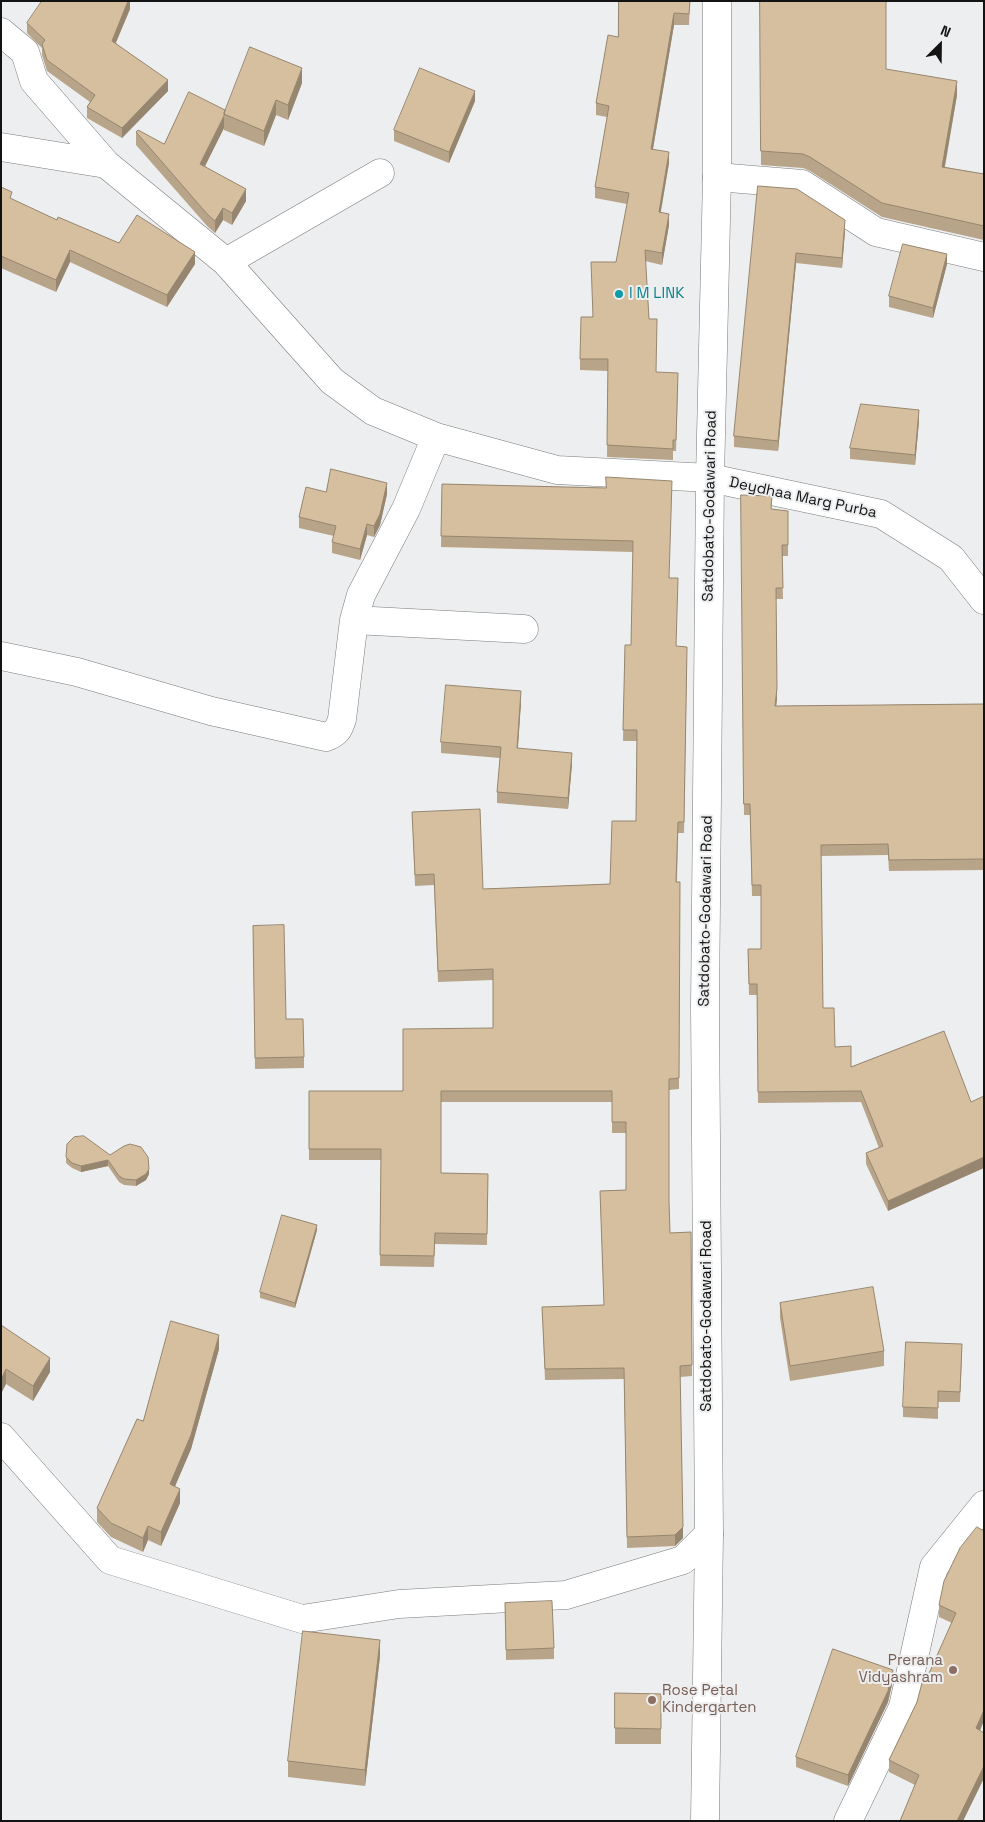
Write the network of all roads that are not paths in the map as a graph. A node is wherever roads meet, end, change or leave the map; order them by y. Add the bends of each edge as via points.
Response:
1 (717, 1) edge
2 (1, 32) edge
3 (1, 147) edge
4 (106, 164) junction
5 (380, 173) dead end
6 (718, 177) junction
7 (984, 257) edge
8 (226, 262) junction
9 (436, 437) junction
10 (710, 478) junction
11 (984, 600) edge
12 (354, 620) junction
13 (524, 629) dead end
14 (1, 656) edge
15 (1, 1437) edge
16 (984, 1505) edge
17 (709, 1534) junction
18 (706, 1821) edge
19 (848, 1821) edge

1 - 6 street, Satdobato-Godawari Road
2 - 4 street, Deydhaa Marg Purba via 25,52 34,81
3 - 4 street
4 - 8 street, Deydhaa Marg Purba
5 - 8 street
6 - 7 street via 802,184 876,232
6 - 10 street, Satdobato-Godawari Road
8 - 9 street, Deydhaa Marg Purba via 332,381 373,411
9 - 10 street, Deydhaa Marg Purba via 557,470
9 - 12 street via 406,509 361,595
10 - 11 street, Deydhaa Marg Purba via 881,514 951,558
10 - 17 street, Satdobato-Godawari Road via 705,1007
12 - 13 street
12 - 14 street via 342,719 334,735 326,737 211,710 77,672
15 - 17 street via 110,1560 302,1619 399,1604 566,1595 683,1560
16 - 19 street via 934,1567 903,1706
17 - 18 street, Satdobato-Godawari Road

